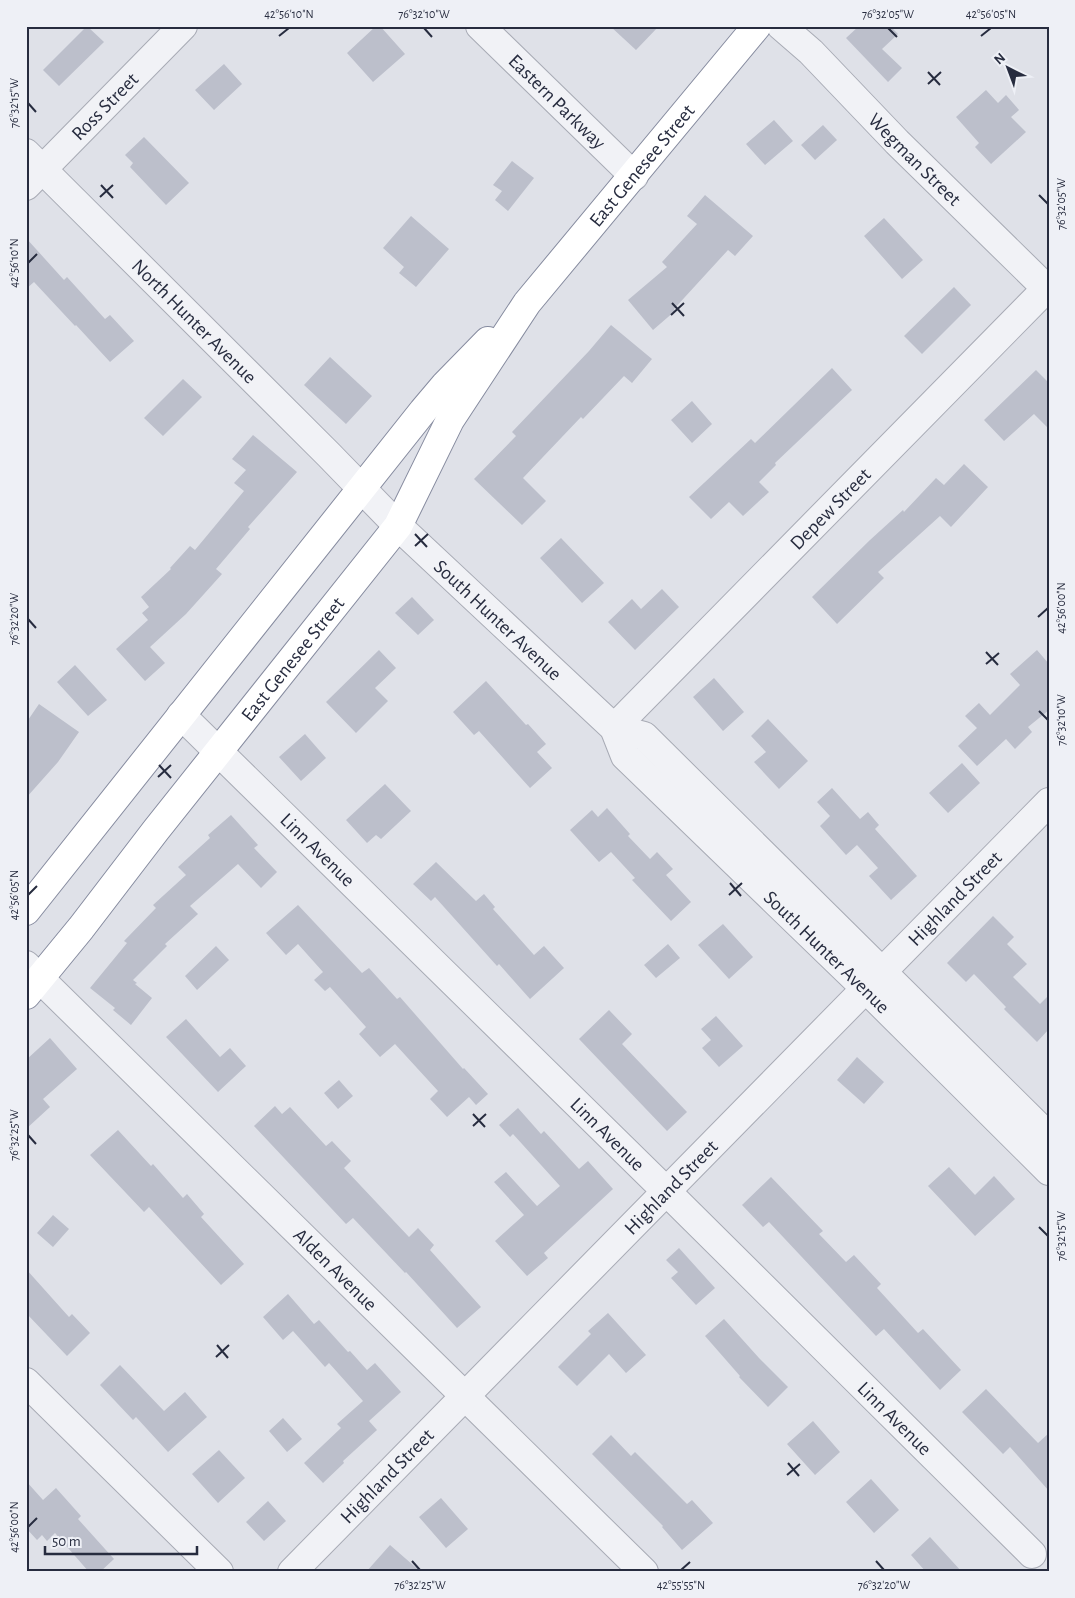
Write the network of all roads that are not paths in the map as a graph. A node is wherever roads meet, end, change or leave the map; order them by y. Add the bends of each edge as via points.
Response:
1 (183, 26) edge
2 (480, 26) edge
3 (757, 26) edge
4 (781, 26) edge
5 (32, 169) edge
6 (634, 176) junction
7 (1048, 290) edge
8 (527, 303) junction
9 (362, 490) junction
10 (398, 526) junction
11 (181, 715) junction
12 (614, 728) junction
13 (219, 752) junction
14 (1049, 802) edge
15 (26, 911) edge
16 (31, 980) edge
17 (874, 980) junction
18 (1012, 1118) junction
19 (1049, 1136) edge
20 (1049, 1171) edge
21 (666, 1191) junction
22 (26, 1382) edge
23 (464, 1396) junction
24 (1032, 1554) dead end
25 (219, 1572) edge
26 (292, 1572) edge
27 (644, 1572) edge

1 - 5 street, Ross Street
2 - 6 street, Eastern Parkway
3 - 6 highway, East Genesee Street
4 - 7 street, Wegman Street via 811,52 897,142
5 - 9 street, North Hunter Avenue
6 - 8 highway, East Genesee Street
7 - 12 street, Depew Street
8 - 9 highway, East Genesee Street via 445,384
8 - 10 highway, East Genesee Street via 450,420
9 - 10 street, South Hunter Avenue
9 - 11 highway, East Genesee Street
10 - 12 street, South Hunter Avenue
10 - 13 highway, East Genesee Street
11 - 13 street, Linn Avenue
11 - 15 highway, East Genesee Street
12 - 17 street, South Hunter Avenue via 644,736 693,804
13 - 16 highway, East Genesee Street
13 - 21 street, Linn Avenue
14 - 17 street, Highland Street
16 - 23 street, Alden Avenue
17 - 18 street, South Hunter Avenue
17 - 21 street, Highland Street
18 - 19 street, South Hunter Avenue
18 - 20 street, South Hunter Avenue
21 - 23 street, Highland Street
21 - 24 street, Linn Avenue
22 - 25 street
23 - 26 street, Highland Street
23 - 27 street, Alden Avenue

